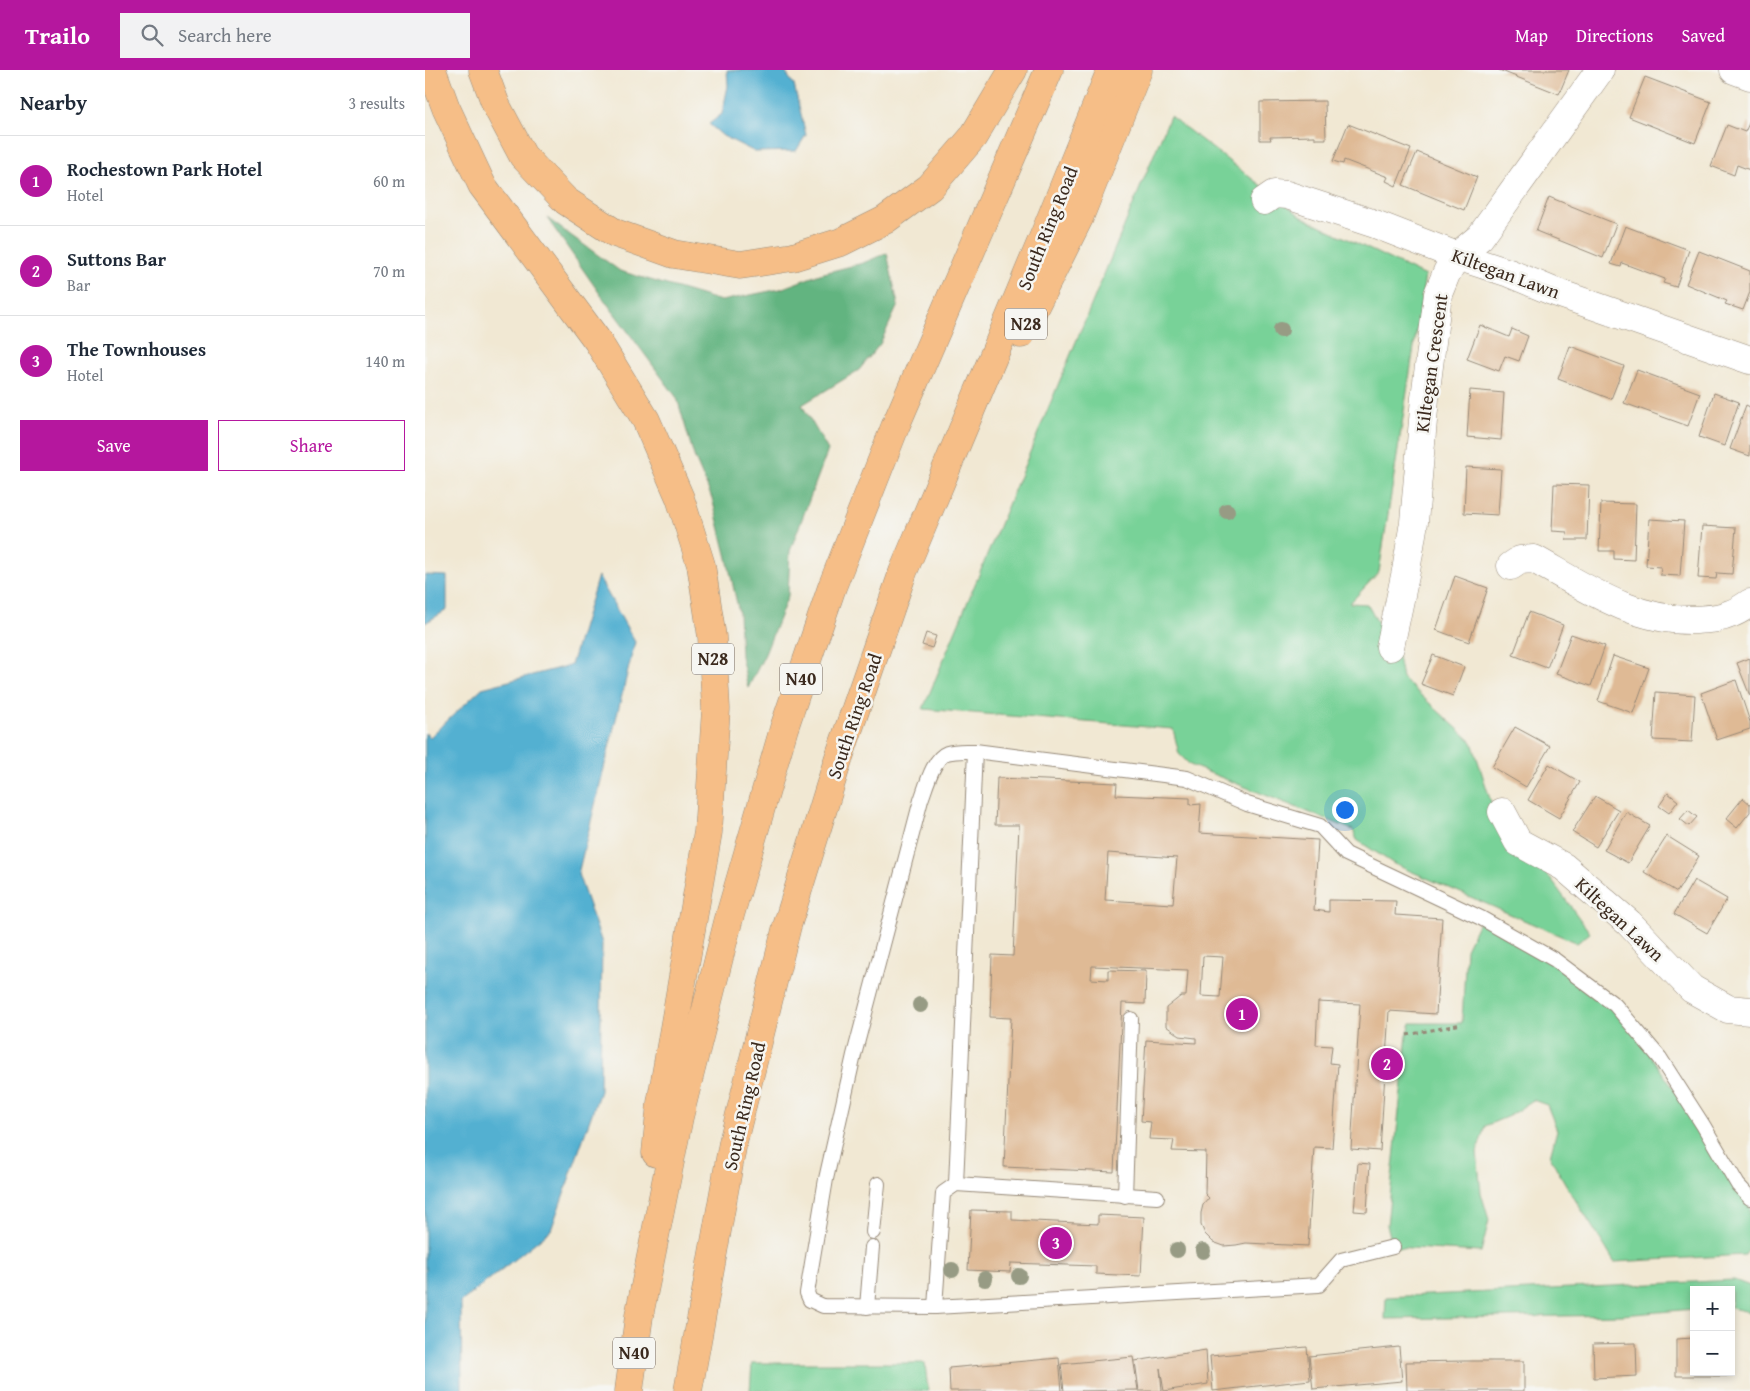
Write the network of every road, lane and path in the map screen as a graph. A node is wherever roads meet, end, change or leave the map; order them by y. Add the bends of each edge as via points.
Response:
1 (432, 70) edge
2 (483, 70) edge
3 (1013, 70) edge
4 (1049, 70) edge
5 (1111, 70) edge
6 (1138, 70) edge
7 (1599, 70) edge
8 (1734, 70) edge
9 (1750, 76) edge
10 (1264, 201) dead end
11 (1457, 256) junction
12 (1750, 360) edge
13 (1511, 566) dead end
14 (903, 572) junction
15 (1750, 603) edge
16 (1390, 647) dead end
17 (975, 751) junction
18 (1502, 812) dead end
19 (1750, 1011) edge
20 (1131, 1019) dead end
21 (1462, 1024) dead end
22 (1407, 1035) dead end
23 (878, 1184) dead end
24 (956, 1184) junction
25 (1125, 1196) junction
26 (1157, 1197) dead end
27 (1750, 1198) edge
28 (873, 1232) dead end
29 (872, 1247) dead end
30 (1393, 1247) dead end
31 (867, 1307) junction
32 (935, 1307) junction
33 (639, 1316) junction
34 (629, 1391) edge
35 (689, 1391) edge

1 - 33 highway, N28 via 482,185 597,340 647,420 680,498 701,565 713,637 716,709 708,832 661,1103
2 - 3 highway via 496,105 523,156 566,201 615,233 674,254 740,266 793,258 841,242 885,220 929,188 973,137
4 - 33 highway, N40 via 895,427 832,587 784,728 728,922 679,1117
5 - 14 highway, South Ring Road
6 - 14 highway, N28 via 1079,218
7 - 11 street, Kiltegan Crescent via 1480,237
8 - 9 street
10 - 11 street, Kiltegan Lawn via 1274,194 1287,195
11 - 12 street, Kiltegan Lawn
11 - 16 street, Kiltegan Crescent via 1438,294 1414,522
13 - 15 street via 1520,560 1534,559 1619,605 1648,615 1685,620 1717,619
14 - 35 highway, South Ring Road via 838,760 787,926 733,1142
17 - 24 lane
17 - 27 lane via 1187,778 1247,804 1320,826 1346,854 1481,918 1555,960 1615,1005 1660,1058 1738,1185
17 - 31 lane via 945,753 936,762 921,800 854,1055 826,1179 807,1293 810,1300 823,1306
18 - 19 street, Kiltegan Lawn via 1518,842 1565,867 1629,923 1692,989 1728,1009
20 - 25 lane
21 - 22 path
23 - 28 lane
24 - 25 lane
24 - 32 lane via 943,1193
25 - 26 lane
29 - 31 lane
30 - 32 lane via 1341,1260 1319,1285
31 - 32 lane
33 - 34 highway, N40

